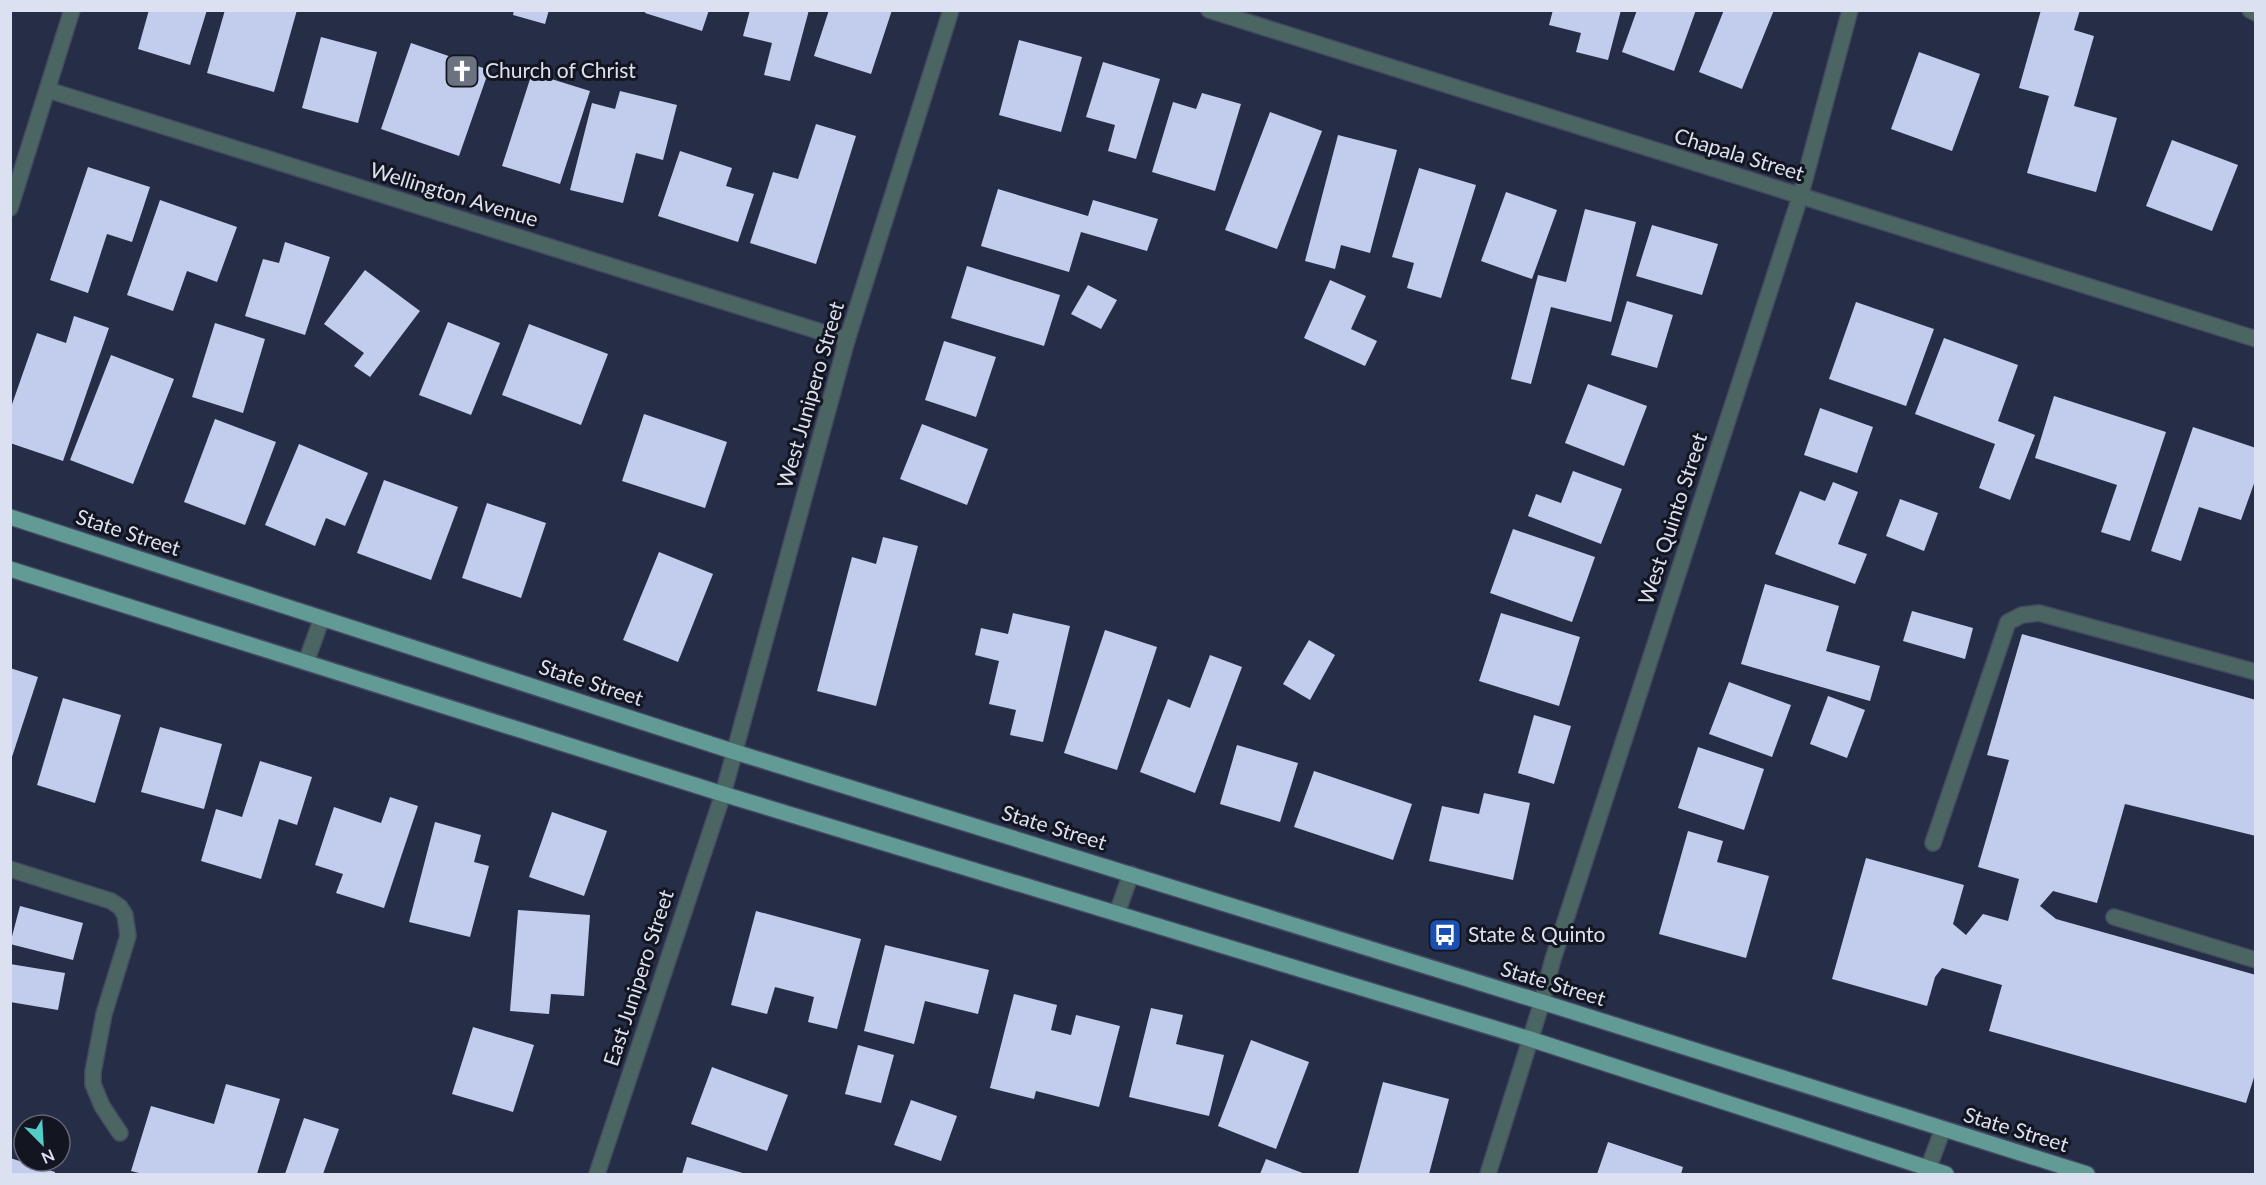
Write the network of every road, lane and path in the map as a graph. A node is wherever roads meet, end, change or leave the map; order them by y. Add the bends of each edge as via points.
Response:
1 (72, 10) edge
2 (951, 10) edge
3 (1209, 10) edge
4 (1850, 10) edge
5 (2250, 10) edge
6 (2256, 13) edge
7 (48, 90) junction
8 (1800, 197) junction
9 (10, 208) edge
10 (2256, 339) edge
11 (847, 340) junction
12 (10, 517) edge
13 (10, 569) edge
14 (322, 618) junction
15 (306, 662) junction
16 (2256, 672) edge
17 (735, 752) junction
18 (723, 794) junction
19 (1933, 843) dead end
20 (10, 869) edge
21 (1131, 874) junction
22 (1117, 913) junction
23 (2114, 917) dead end
24 (2256, 960) edge
25 (1542, 1002) junction
26 (1530, 1039) junction
27 (1943, 1129) junction
28 (120, 1132) dead end
29 (1928, 1169) junction
30 (597, 1174) edge
31 (1488, 1174) edge
32 (1946, 1174) edge
33 (2087, 1174) edge

1 - 7 street
2 - 11 street, West Junipero Street
3 - 8 street, Chapala Street
4 - 8 street, West Quinto Street
5 - 6 street
7 - 9 street
7 - 11 street, Wellington Avenue
8 - 10 street, Chapala Street
8 - 25 street, West Quinto Street
11 - 17 street, West Junipero Street
12 - 14 main road, State Street
13 - 15 main road
14 - 15 street
14 - 17 main road, State Street
15 - 18 main road
16 - 19 street via 2039,613 2008,622
17 - 18 street, West Junipero Street
17 - 21 main road, State Street
18 - 22 main road
18 - 30 street, East Junipero Street
20 - 28 street via 111,901 125,915 128,936 104,1014 93,1072 96,1094
21 - 22 street
21 - 25 main road, State Street
22 - 26 main road
23 - 24 street
25 - 26 street, West Quinto Street
25 - 27 main road, State Street
26 - 29 main road
26 - 31 street, West Quinto Street
27 - 29 street
27 - 33 main road, State Street
29 - 32 main road

